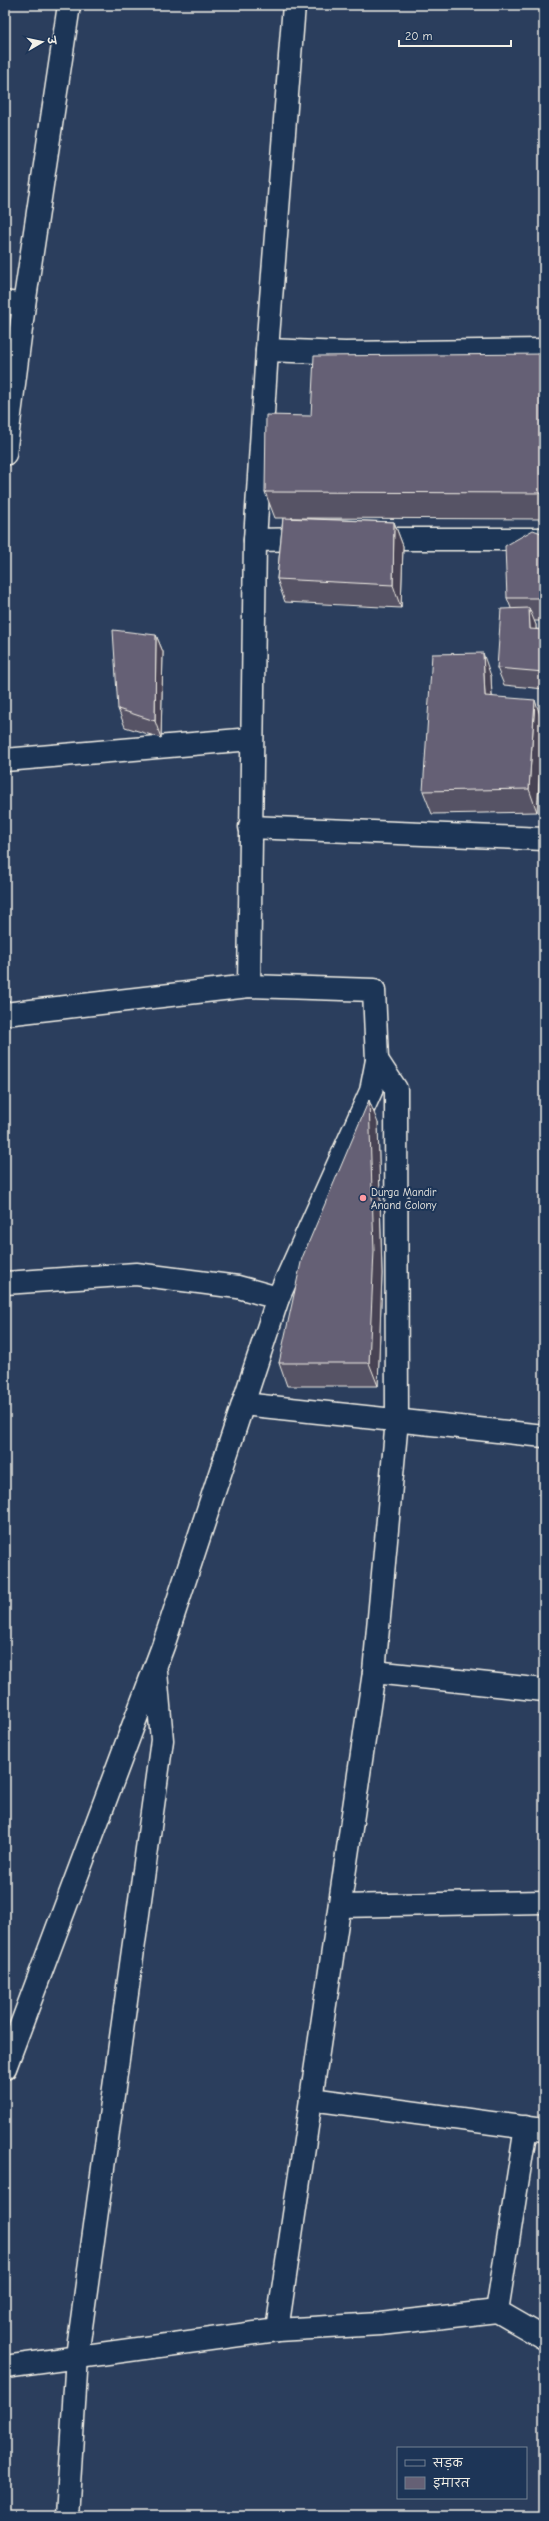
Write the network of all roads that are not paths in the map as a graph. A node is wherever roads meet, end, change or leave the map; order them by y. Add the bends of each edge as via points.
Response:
1 (69, 5) edge
2 (294, 5) edge
3 (14, 304) edge
4 (267, 350) junction
5 (544, 350) edge
6 (5, 454) edge
7 (544, 539) edge
8 (255, 540) junction
9 (251, 739) junction
10 (5, 760) edge
11 (250, 827) junction
12 (544, 839) edge
13 (249, 986) junction
14 (5, 1014) edge
15 (377, 1060) junction
16 (5, 1283) edge
17 (278, 1298) junction
18 (244, 1404) junction
19 (398, 1420) junction
20 (544, 1436) edge
21 (155, 1666) junction
22 (374, 1672) junction
23 (544, 1690) edge
24 (544, 1902) edge
25 (340, 1906) junction
26 (5, 2068) edge
27 (311, 2099) junction
28 (535, 2128) edge
29 (497, 2311) junction
30 (277, 2330) junction
31 (544, 2338) edge
32 (77, 2356) junction
33 (5, 2367) edge
34 (68, 2516) edge

1 - 3 street
2 - 4 street
3 - 6 street
4 - 5 street via 383,353
4 - 8 street
7 - 8 street
8 - 9 street
9 - 10 street
9 - 11 street
11 - 12 street
11 - 13 street
13 - 14 street
13 - 15 street via 374,990
15 - 17 street via 371,1091
15 - 19 street via 396,1089
16 - 17 street via 136,1274 238,1287
17 - 18 street
18 - 19 street
18 - 21 street
19 - 20 street
19 - 22 street
21 - 26 street
21 - 32 street via 162,1740
22 - 23 street
22 - 25 street
24 - 25 street
25 - 27 street
27 - 28 street
27 - 30 street
28 - 29 street
29 - 30 street via 380,2324
29 - 31 street
30 - 32 street
32 - 33 street
32 - 34 street

